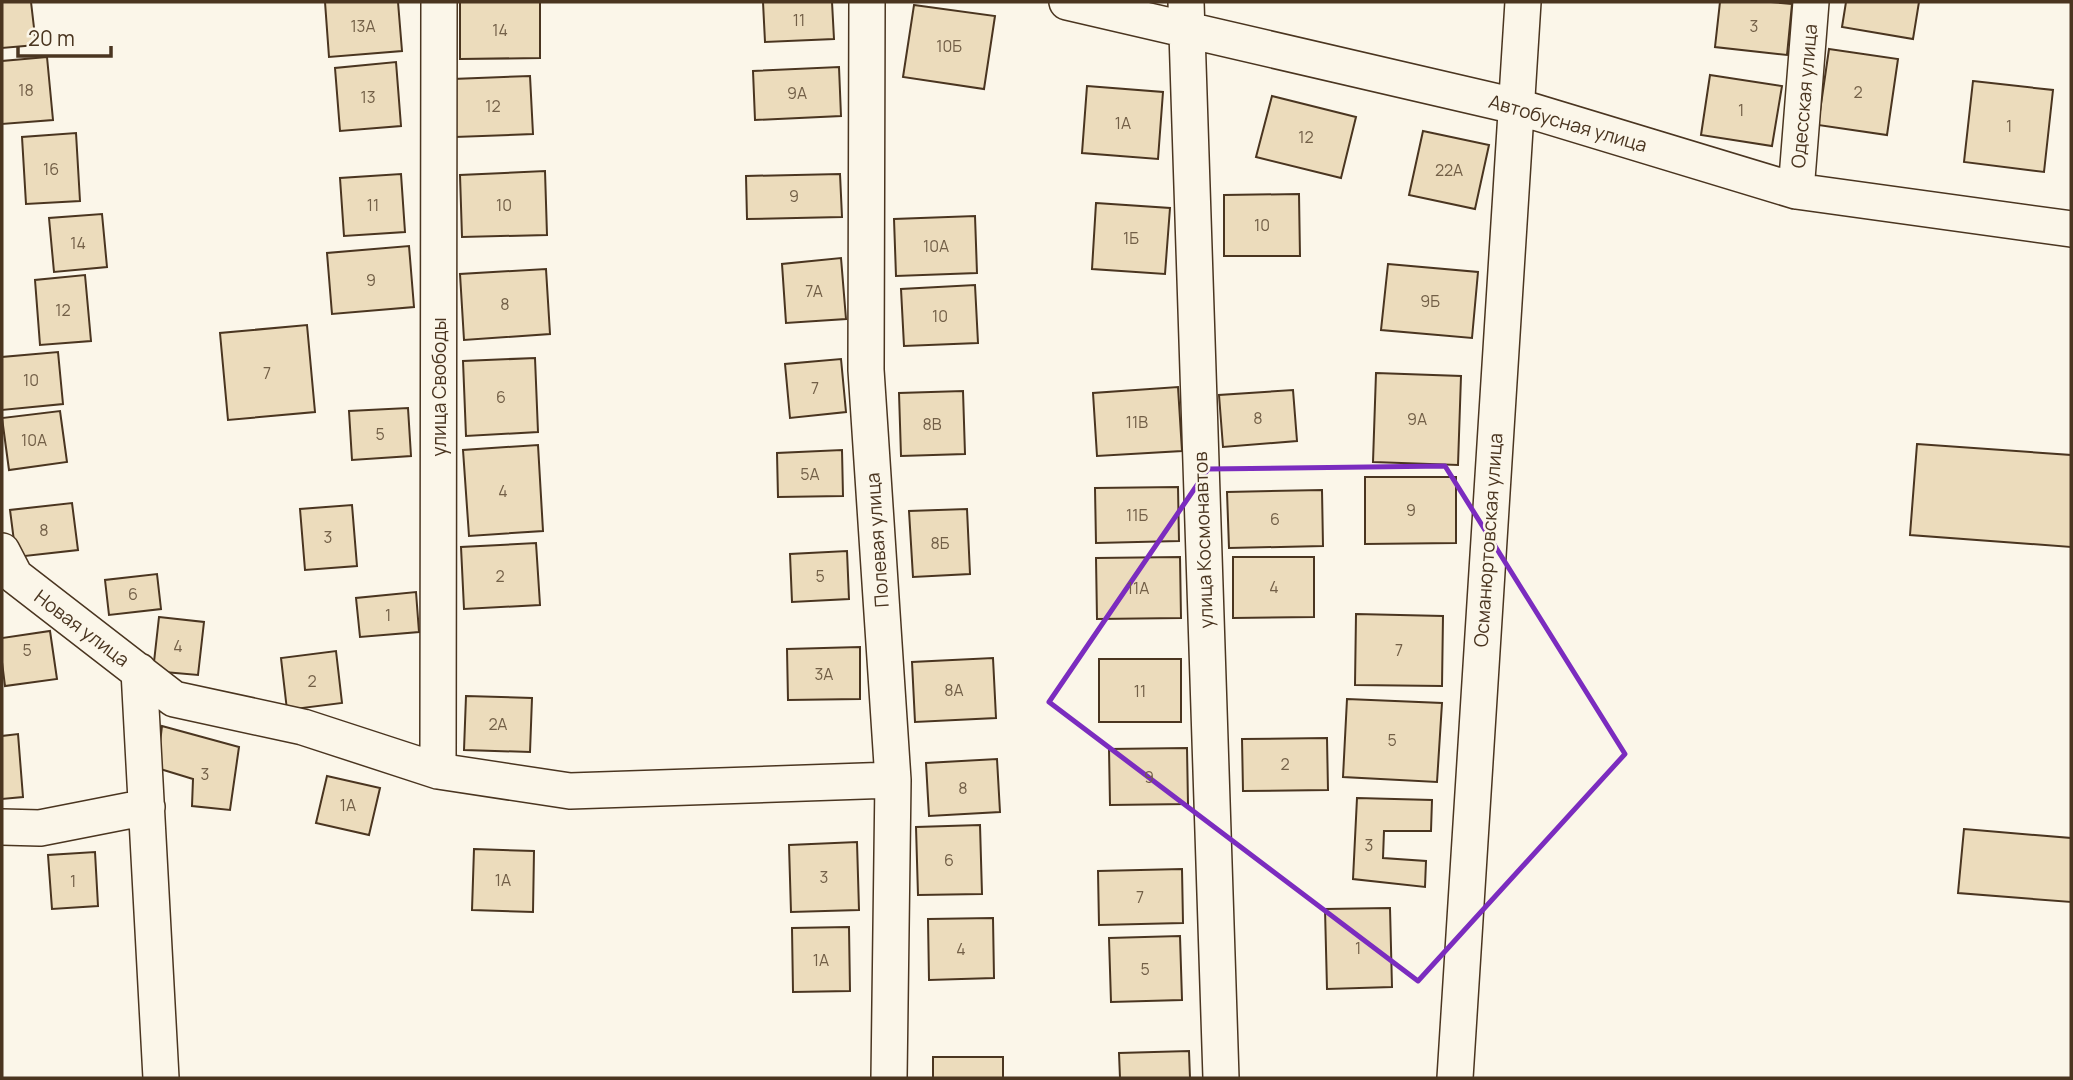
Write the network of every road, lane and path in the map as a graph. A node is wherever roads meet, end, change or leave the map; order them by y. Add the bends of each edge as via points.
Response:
1 (439, 2) edge
2 (867, 2) edge
3 (1067, 2) edge
4 (1523, 2) edge
5 (1811, 2) edge
6 (1186, 16) edge
7 (1516, 106) junction
8 (1796, 191) junction
9 (2071, 221) edge
10 (2, 551) edge
11 (139, 671) junction
12 (438, 771) junction
13 (893, 780) junction
14 (147, 807) junction
15 (2, 827) edge
16 (161, 1078) edge
17 (889, 1078) edge
18 (1221, 1078) edge
19 (1454, 1078) edge

1 - 12 street, улица Свободы
2 - 13 street, Полевая улица via 866,370
3 - 6 street, Автобусная улица
4 - 7 street, Османюртовская улица
5 - 8 street, Одесская улица
6 - 7 street, Автобусная улица
6 - 18 street, улица Космонавтов
7 - 8 street, Автобусная улица
7 - 19 street, Османюртовская улица
8 - 9 street, Автобусная улица
10 - 11 street, Новая улица via 15,576
11 - 12 street, Новая улица via 174,699 303,727
11 - 14 street
12 - 13 street, Новая улица via 570,791
13 - 17 street, Полевая улица
14 - 15 street via 40,828
14 - 16 street

